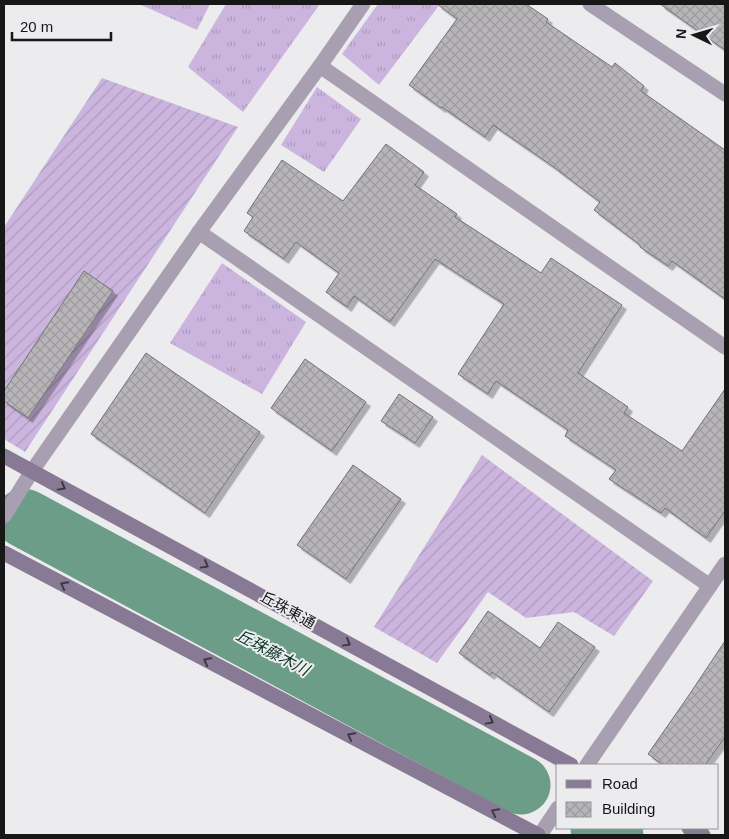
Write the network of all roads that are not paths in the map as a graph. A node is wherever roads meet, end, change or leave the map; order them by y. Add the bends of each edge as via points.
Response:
1 (362, 4) edge
2 (590, 4) edge
3 (320, 66) junction
4 (725, 94) edge
5 (199, 232) junction
6 (725, 347) edge
7 (4, 456) edge
8 (32, 471) junction
9 (4, 516) edge
10 (4, 553) edge
11 (725, 564) edge
12 (710, 586) junction
13 (569, 764) edge
14 (588, 764) edge
15 (556, 811) edge
16 (691, 829) edge
17 (539, 835) edge
18 (703, 835) edge

1 - 3 street
2 - 4 street
3 - 5 street
3 - 6 street
5 - 8 street
5 - 12 street
7 - 8 street, 丘珠東通
8 - 9 street
8 -> 13 street, 丘珠東通
17 -> 10 street
11 - 12 street
12 - 14 street
15 - 17 street
16 - 18 street

